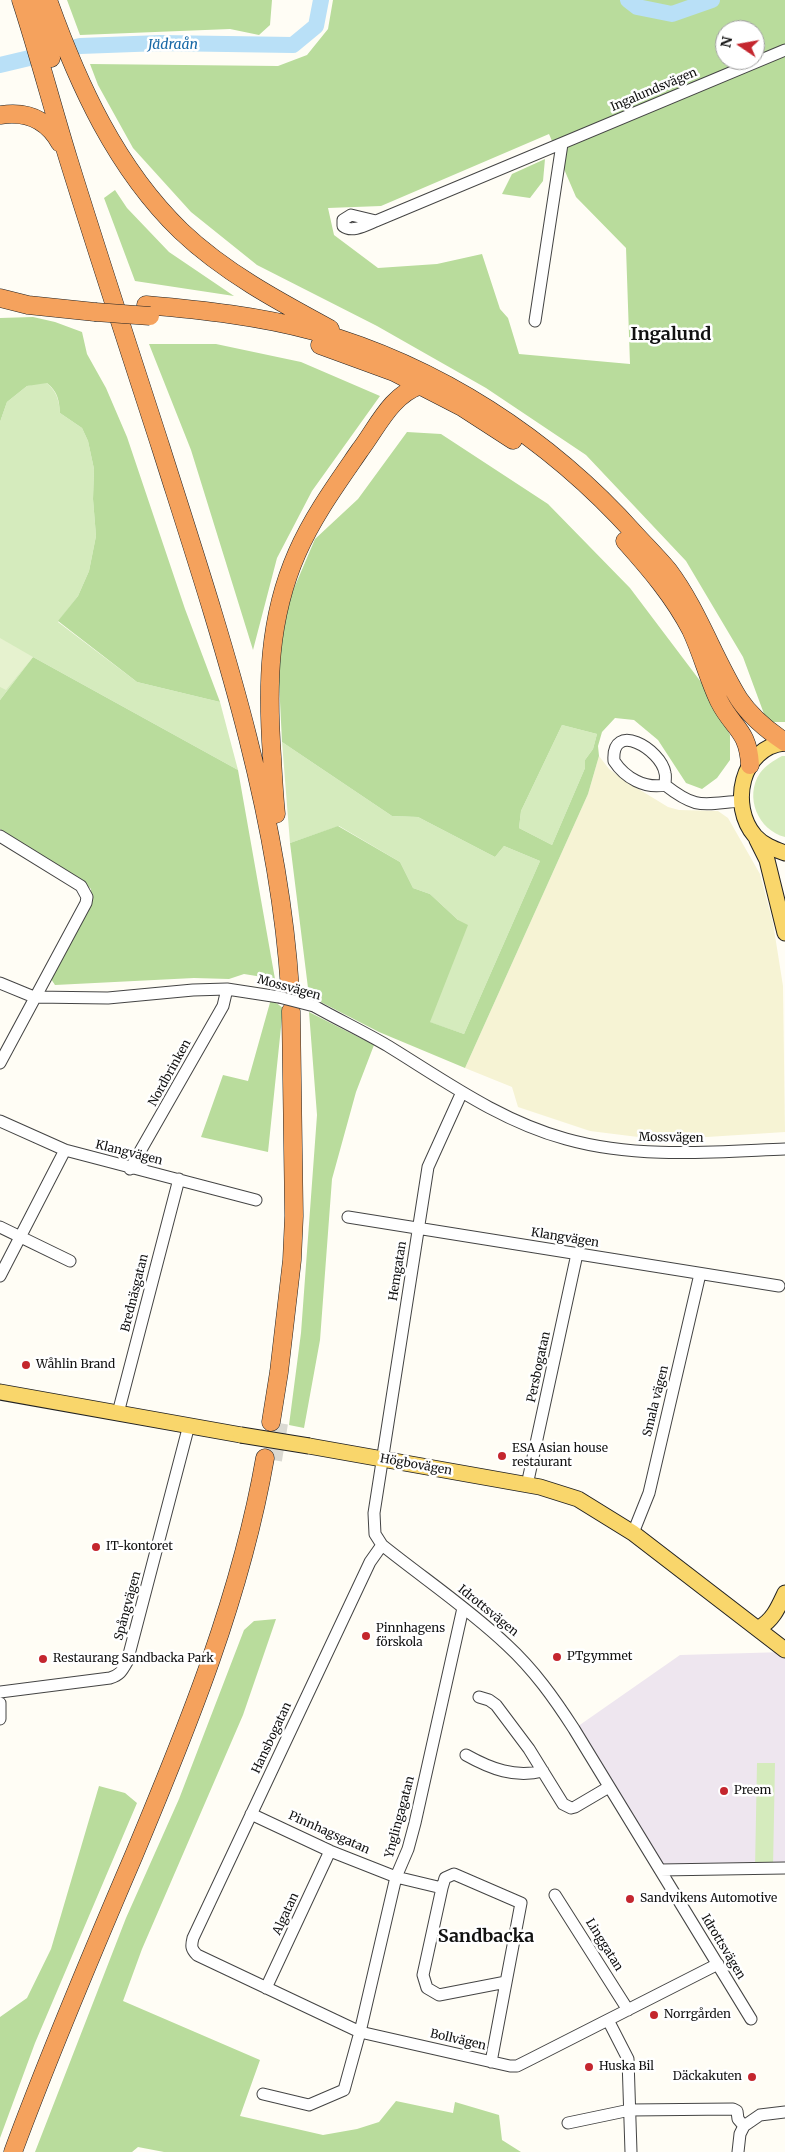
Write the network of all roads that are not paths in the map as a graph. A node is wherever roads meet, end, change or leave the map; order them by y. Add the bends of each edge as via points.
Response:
1 (21, 0) edge
2 (36, 0) edge
3 (48, 0) edge
4 (43, 27) junction
5 (785, 50) edge
6 (53, 84) junction
7 (0, 115) edge
8 (562, 144) junction
9 (68, 157) junction
10 (376, 221) dead end
11 (0, 286) edge
12 (0, 298) edge
13 (93, 306) junction
14 (148, 310) junction
15 (535, 321) dead end
16 (363, 347) junction
17 (421, 385) junction
18 (785, 743) edge
19 (750, 765) junction
20 (665, 785) junction
21 (741, 801) junction
22 (275, 808) junction
23 (0, 836) edge
24 (755, 836) junction
25 (785, 853) edge
26 (785, 933) edge
27 (0, 983) edge
28 (227, 989) junction
29 (289, 992) junction
30 (34, 997) junction
31 (302, 1010) junction
32 (0, 1063) edge
33 (462, 1092) junction
34 (0, 1121) edge
35 (785, 1149) edge
36 (65, 1150) junction
37 (130, 1169) junction
38 (179, 1179) junction
39 (256, 1200) dead end
40 (348, 1217) dead end
41 (0, 1227) edge
42 (418, 1229) junction
43 (21, 1236) junction
44 (577, 1254) junction
45 (70, 1260) dead end
46 (700, 1274) junction
47 (0, 1276) edge
48 (779, 1286) dead end
49 (0, 1392) edge
50 (118, 1413) junction
51 (275, 1422) tunnel mouth
52 (189, 1426) junction
53 (383, 1460) junction
54 (528, 1485) junction
55 (633, 1533) junction
56 (382, 1545) junction
57 (785, 1593) edge
58 (464, 1608) junction
59 (759, 1628) junction
60 (785, 1650) edge
61 (0, 1692) edge
62 (479, 1697) dead end
63 (0, 1703) edge
64 (0, 1719) edge
65 (466, 1755) dead end
66 (543, 1771) junction
67 (609, 1787) junction
68 (251, 1814) junction
69 (330, 1850) junction
70 (785, 1868) edge
71 (660, 1870) junction
72 (396, 1877) junction
73 (442, 1888) junction
74 (555, 1895) dead end
75 (191, 1945) joint
76 (718, 1964) junction
77 (506, 1982) junction
78 (266, 1988) junction
79 (628, 2010) junction
80 (751, 2019) dead end
81 (608, 2020) junction
82 (360, 2032) junction
83 (491, 2062) junction
84 (263, 2094) dead end
85 (630, 2110) junction
86 (785, 2112) edge
87 (568, 2123) dead end
88 (744, 2126) junction
89 (13, 2152) edge
90 (23, 2152) edge
91 (630, 2152) edge
92 (738, 2152) edge

1 - 4 highway
2 - 4 highway
3 - 4 highway
4 - 6 highway
4 - 16 highway via 81,82 103,128 128,167 182,231 207,253 265,293
5 - 8 street, Ingalundsvägen
6 - 9 highway
6 - 22 highway via 222,608
7 - 9 highway via 37,118 57,137
8 - 10 street, Ingalundsvägen
8 - 15 street
9 - 29 highway via 243,713 266,810 284,927
11 - 13 highway
12 - 13 highway via 36,306
13 - 14 highway
14 - 16 highway via 225,314 312,331
14 - 17 highway via 316,344
16 - 18 highway via 452,387 499,416 579,477 616,512 667,569 687,598 738,699 747,712
17 - 19 highway via 462,407 533,454 608,522 656,576 691,630 720,704 744,736
17 - 22 highway via 397,399 352,462 297,552 286,583 274,623 270,656
18 - 19 main road via 765,749
19 - 21 main road via 742,782
20 - 20 street via 663,767 644,746 630,740 615,747 614,761 631,778 644,784
20 - 21 street via 687,801 698,804
21 - 24 main road via 745,820
22 - 29 highway via 292,929
23 - 30 street via 81,886 86,896 86,902
24 - 25 main road
24 - 26 main road via 767,860
27 - 30 street
28 - 29 street, Mossvägen
28 - 30 street, Mossvägen via 108,998
28 - 37 street, Nordbrinken via 223,1006
29 - 31 street, Mossvägen, bridge
30 - 32 street
31 - 33 street, Mossvägen via 387,1046
31 - 51 highway via 292,1260
33 - 35 street, Mossvägen via 515,1120 565,1139 592,1145 679,1154
33 - 42 street, Hemgatan via 428,1168
34 - 36 street, Klangvägen
36 - 37 street, Klangvägen
36 - 43 street
37 - 38 street, Klangvägen
38 - 39 street, Klangvägen
38 - 50 street, Brednäsgatan
40 - 42 street, Klangvägen
41 - 43 street
42 - 44 street, Klangvägen
42 - 53 street, Hemgatan
43 - 45 street
43 - 47 street
44 - 46 street, Klangvägen
44 - 54 street, Persbogatan
46 - 48 street, Klangvägen
46 - 55 street, Smala vägen via 648,1493
49 - 50 main road, Högbovägen
50 - 52 main road, Högbovägen
52 - 53 main road, Högbovägen, bridge
52 - 61 street, Spångvägen via 127,1662 119,1675
53 - 54 main road, Högbovägen
53 - 56 street via 374,1526
54 - 55 main road, Högbovägen via 578,1499
55 - 59 main road, Högbovägen
56 - 58 street, Idrottsvägen
56 - 68 street, Hansbogatan via 370,1562
57 - 59 main road via 774,1615
58 - 67 street, Idrottsvägen via 508,1645 543,1683
58 - 72 street, Ynglingagatan via 415,1823
59 - 60 main road, Högbovägen
62 - 66 street via 496,1705
63 - 64 street
65 - 66 street via 496,1770 525,1774
66 - 67 street via 564,1804 571,1808
67 - 71 street, Idrottsvägen
68 - 69 street, Pinnhagsgatan
68 - 75 street, Hansbogatan
69 - 72 street, Pinnhagsgatan
69 - 78 street, Algatan
70 - 71 street
71 - 76 street, Idrottsvägen
72 - 73 street, Pinnhagsgatan
72 - 82 street, Ynglingagatan
73 - 77 street via 446,1878 454,1874 521,1903
73 - 77 street via 423,1975 427,1988 439,1995
74 - 79 street, Linggatan
75 - 78 street, Bollvägen via 197,1955
76 - 79 street, Bollvägen
76 - 80 street, Idrottsvägen
77 - 83 street
78 - 82 street, Bollvägen
79 - 81 street, Bollvägen
81 - 83 street, Bollvägen via 517,2066
81 - 85 street via 628,2059
82 - 83 street, Bollvägen
82 - 84 street, Ynglingagatan via 341,2092 310,2105
85 - 87 street
85 - 88 street via 733,2109
85 - 91 street
86 - 88 street via 760,2115
88 - 92 street
89 - 90 highway via 202,1688 269,1459 264,1509 240,1600 210,1690

